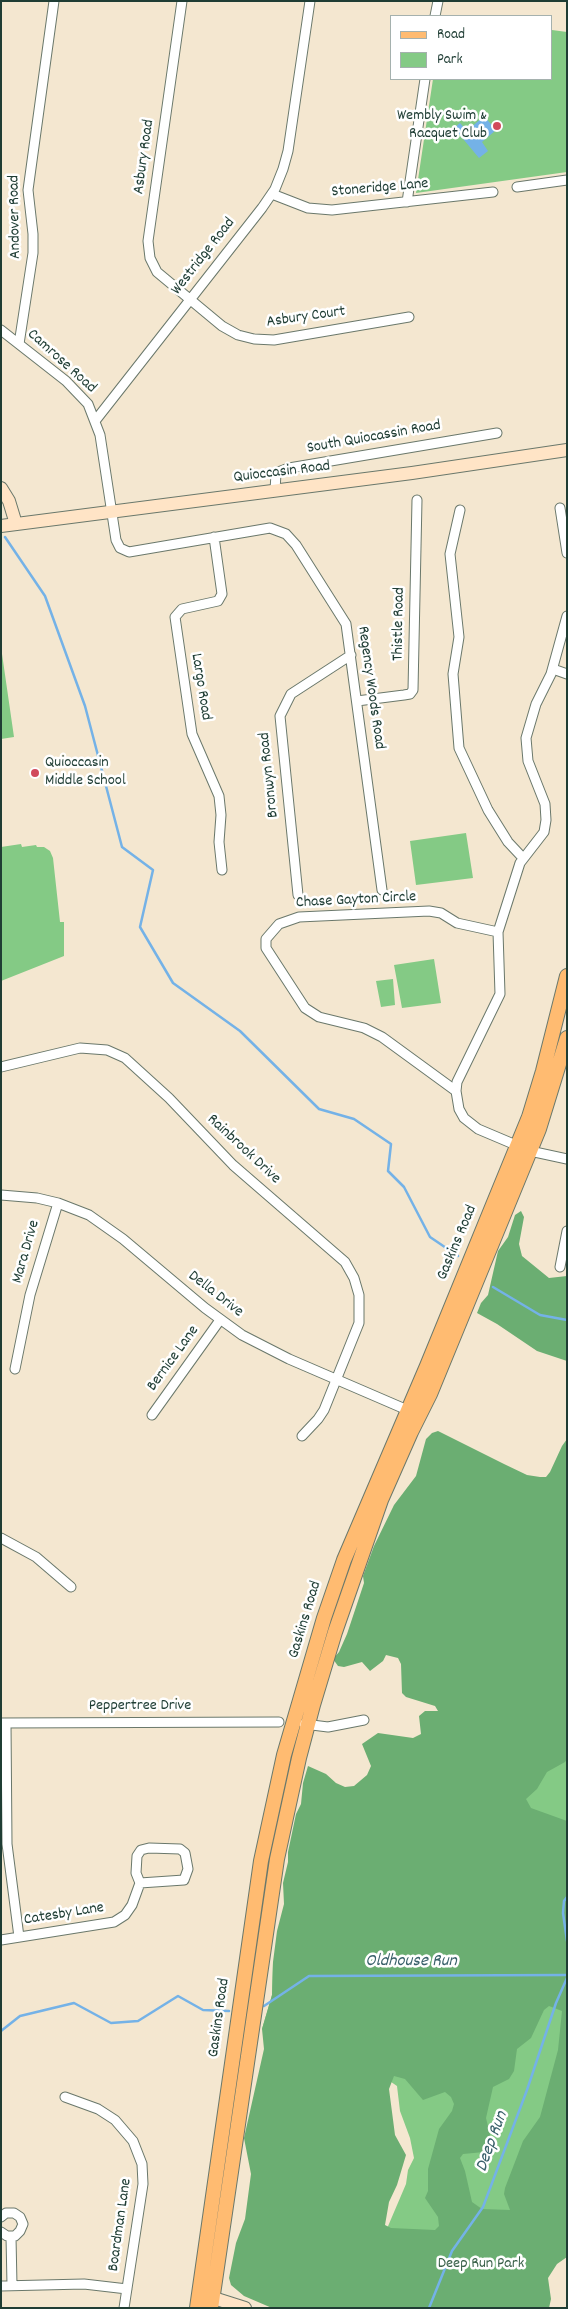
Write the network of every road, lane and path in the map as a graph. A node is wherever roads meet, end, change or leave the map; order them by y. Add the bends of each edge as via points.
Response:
1 (54, 1) edge
2 (182, 1) edge
3 (310, 1) edge
4 (438, 1) edge
5 (435, 15) edge
6 (425, 80) edge
7 (567, 180) edge
8 (517, 188) dead end
9 (493, 192) dead end
10 (272, 194) junction
11 (407, 202) junction
12 (190, 300) junction
13 (409, 317) dead end
14 (1, 330) edge
15 (19, 344) junction
16 (95, 421) junction
17 (497, 433) dead end
18 (567, 450) edge
19 (1, 488) edge
20 (275, 491) junction
21 (417, 500) dead end
22 (560, 508) dead end
23 (460, 510) dead end
24 (113, 512) junction
25 (16, 524) junction
26 (1, 526) edge
27 (214, 537) junction
28 (567, 553) edge
29 (567, 616) edge
30 (351, 656) junction
31 (553, 669) junction
32 (567, 674) edge
33 (357, 701) junction
34 (523, 858) junction
35 (222, 870) dead end
36 (382, 890) dead end
37 (298, 895) dead end
38 (498, 932) junction
39 (567, 976) edge
40 (567, 1038) edge
41 (1, 1067) edge
42 (456, 1092) junction
43 (523, 1148) junction
44 (567, 1159) edge
45 (1, 1195) edge
46 (58, 1203) junction
47 (567, 1231) edge
48 (560, 1267) dead end
49 (220, 1320) junction
50 (14, 1369) dead end
51 (336, 1379) junction
52 (413, 1412) junction
53 (152, 1415) dead end
54 (302, 1436) dead end
55 (1, 1538) edge
56 (71, 1587) dead end
57 (364, 1720) dead end
58 (279, 1722) dead end
59 (4, 1723) edge
60 (294, 1723) junction
61 (308, 1725) junction
62 (140, 1883) junction
63 (19, 1937) junction
64 (1, 1940) edge
65 (65, 2097) dead end
66 (1, 2217) edge
67 (1, 2232) edge
68 (11, 2237) junction
69 (12, 2285) junction
70 (1, 2286) edge
71 (127, 2289) junction
72 (203, 2303) edge
73 (124, 2308) edge
74 (245, 2308) edge

1 - 15 street, Andover Road via 28,190 33,253
2 - 12 street, Asbury Road via 148,242 150,258 157,272
3 - 10 street, Westridge Road via 288,151
4 - 5 street
6 - 11 street
7 - 8 street
9 - 11 street, Stoneridge Lane
10 - 11 street, Stoneridge Lane via 308,208 332,210
10 - 12 street, Westridge Road
12 - 13 street, Asbury Court via 222,326 254,340 274,340
12 - 16 street, Westridge Road
14 - 15 street, Camrose Road
15 - 16 street, Camrose Road via 66,381 88,404
16 - 24 street
17 - 20 street, South Quiocassin Road via 289,468 276,473
18 - 20 main road, Quioccasin Road
19 - 25 main road
20 - 24 main road, Quioccasin Road
21 - 33 street, Thistle Road via 414,690 404,696
22 - 28 street
23 - 34 street via 450,554 459,637 453,674 459,748 488,810 508,842
24 - 25 main road, Quioccasin Road
24 - 27 street, Regency Woods Road via 118,545 126,552
25 - 26 main road, Quioccasin Road
27 - 30 street, Regency Woods Road via 270,528 286,534 344,618
27 - 35 street, Largo Road via 222,594 213,602 182,609 175,617 192,734 218,796
29 - 31 street
30 - 33 street, Regency Woods Road
30 - 37 street, Bronwyn Road via 292,694 280,716
31 - 32 street
31 - 34 street via 536,704 525,747 543,796 546,820 541,838
33 - 36 street, Regency Woods Road
34 - 38 street
38 - 42 street via 500,994 457,1082
38 - 42 street, Chase Gayton Circle via 457,923 441,913 429,911 299,917 279,924 266,939 266,948 305,1008 318,1017 364,1028 382,1037
39 - 43 main road, Gaskins Road
40 - 43 main road, Gaskins Road via 546,1106
41 - 51 street, Rainbrook Drive via 80,1048 107,1050 125,1058 169,1098 233,1165 337,1254 354,1278 360,1311 354,1339
42 - 43 street via 464,1118 478,1129
43 - 44 street
43 - 52 main road, Gaskins Road
45 - 46 street, Della Drive
46 - 49 street, Della Drive via 90,1215 108,1227
46 - 50 street, Mara Drive via 30,1295
47 - 48 street
49 - 51 street, Della Drive via 267,1350
49 - 53 street, Bernice Lane
51 - 52 street, Della Drive
51 - 54 street, Rainbrook Drive via 318,1419
52 - 60 main road, Gaskins Road via 335,1586
52 - 61 main road, Gaskins Road via 335,1632
55 - 56 street via 36,1557
57 - 61 street via 338,1726
58 - 59 street, Peppertree Drive
59 - 63 street via 7,1844
60 - 61 street
60 - 72 main road, Gaskins Road via 277,1783 262,1861
61 - 72 main road, Gaskins Road via 277,1858
62 - 62 street, Catesby Lane via 184,1880 188,1869 185,1853 180,1849 141,1850 137,1856 136,1873
62 - 63 street, Catesby Lane via 132,1905 114,1922
63 - 64 street, Catesby Lane
65 - 71 street, Boardman Lane via 98,2109 115,2120 136,2146 142,2164 143,2184
66 - 68 street via 14,2213 22,2220 20,2231
67 - 68 street
68 - 69 street
69 - 70 street
69 - 71 street via 84,2284
71 - 73 street, Boardman Lane
72 - 74 main road

